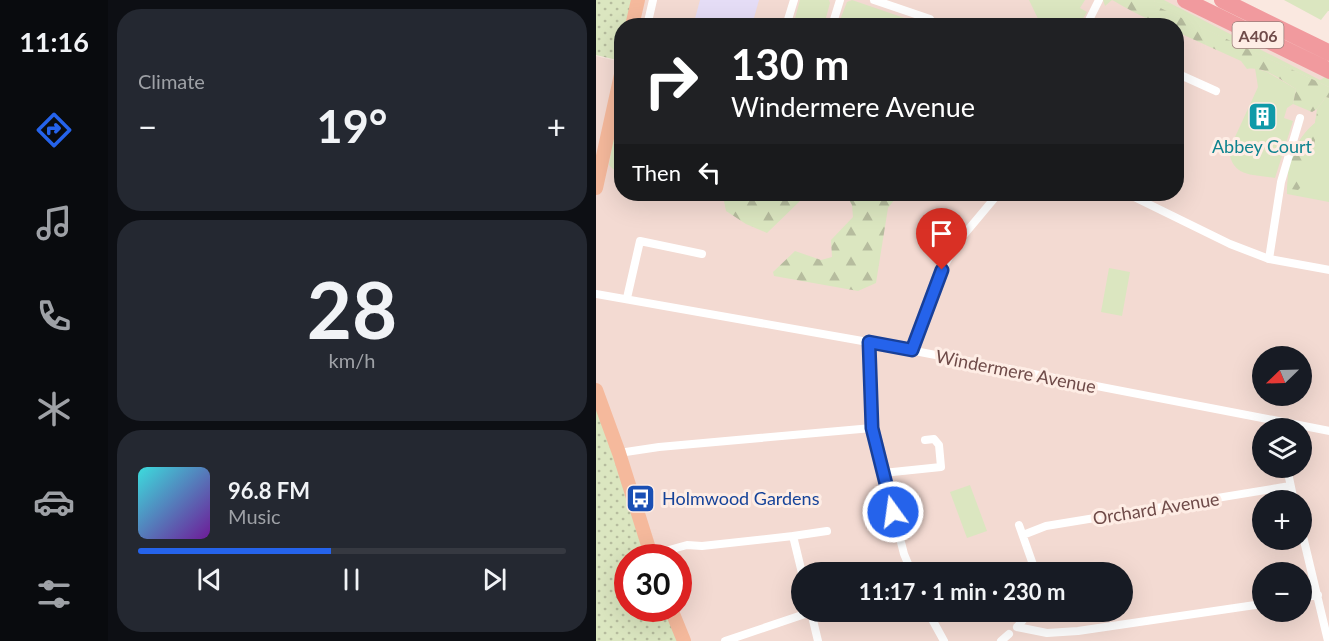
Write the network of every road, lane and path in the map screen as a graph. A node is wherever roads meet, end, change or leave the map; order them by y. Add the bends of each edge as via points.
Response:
1 (638, 0) edge
2 (653, 0) edge
3 (794, 0) edge
4 (840, 0) edge
5 (874, 0) edge
6 (1099, 0) edge
7 (1185, 0) edge
8 (1222, 0) edge
9 (894, 3) edge
10 (634, 18) edge
11 (649, 18) edge
12 (788, 18) edge
13 (834, 18) edge
14 (928, 18) edge
15 (1090, 18) edge
16 (1330, 53) edge
17 (1330, 71) edge
18 (1184, 77) edge
19 (1216, 91) dead end
20 (614, 106) edge
21 (1300, 118) dead end
22 (596, 188) edge
23 (992, 201) edge
24 (1142, 201) edge
25 (702, 254) dead end
26 (1269, 259) junction
27 (1330, 270) edge
28 (596, 294) edge
29 (627, 298) junction
30 (869, 342) junction
31 (912, 350) junction
32 (596, 390) edge
33 (1252, 420) edge
34 (872, 428) junction
35 (1312, 429) edge
36 (1330, 431) edge
37 (924, 440) dead end
38 (619, 453) junction
39 (883, 473) junction
40 (1288, 478) edge
41 (1290, 486) junction
42 (1291, 490) edge
43 (1019, 525) dead end
44 (827, 531) dead end
45 (1023, 535) junction
46 (792, 536) junction
47 (647, 544) edge
48 (692, 545) edge
49 (1307, 550) edge
50 (799, 562) edge
51 (907, 562) edge
52 (1032, 562) edge
53 (1318, 595) junction
54 (1312, 596) edge
55 (1252, 605) edge
56 (791, 619) edge
57 (676, 622) edge
58 (813, 622) edge
59 (934, 622) edge
60 (1021, 622) edge
61 (1009, 634) dead end
62 (684, 641) edge
63 (725, 641) edge
64 (818, 641) edge
65 (944, 641) edge
66 (1001, 641) edge
67 (1328, 641) edge

1 - 10 main road
2 - 11 street
3 - 12 street
4 - 13 street
5 - 9 street
6 - 15 street
7 - 17 highway, A406
8 - 16 highway, A406
9 - 14 street
18 - 19 street
20 - 22 main road
21 - 26 street via 1281,182
23 - 31 street via 957,243 942,270
24 - 26 street
25 - 29 street via 640,241
26 - 27 street
28 - 29 street, Windermere Avenue
29 - 30 street, Windermere Avenue
30 - 31 street, Windermere Avenue
30 - 34 street
31 - 33 street, Windermere Avenue
32 - 38 main road
34 - 38 street
34 - 39 street
35 - 36 street, Windermere Avenue
37 - 39 street via 934,440 939,445 941,467
38 - 47 main road
39 - 51 street
40 - 41 street
41 - 42 street
41 - 45 street, Orchard Avenue via 1046,526
43 - 45 street
44 - 46 street
45 - 52 street
46 - 48 street
46 - 50 street
49 - 53 street
53 - 54 street
53 - 67 street
55 - 60 street via 1078,631 1047,633 1017,627
56 - 63 street
57 - 62 main road
58 - 64 street
59 - 65 street
61 - 66 street

